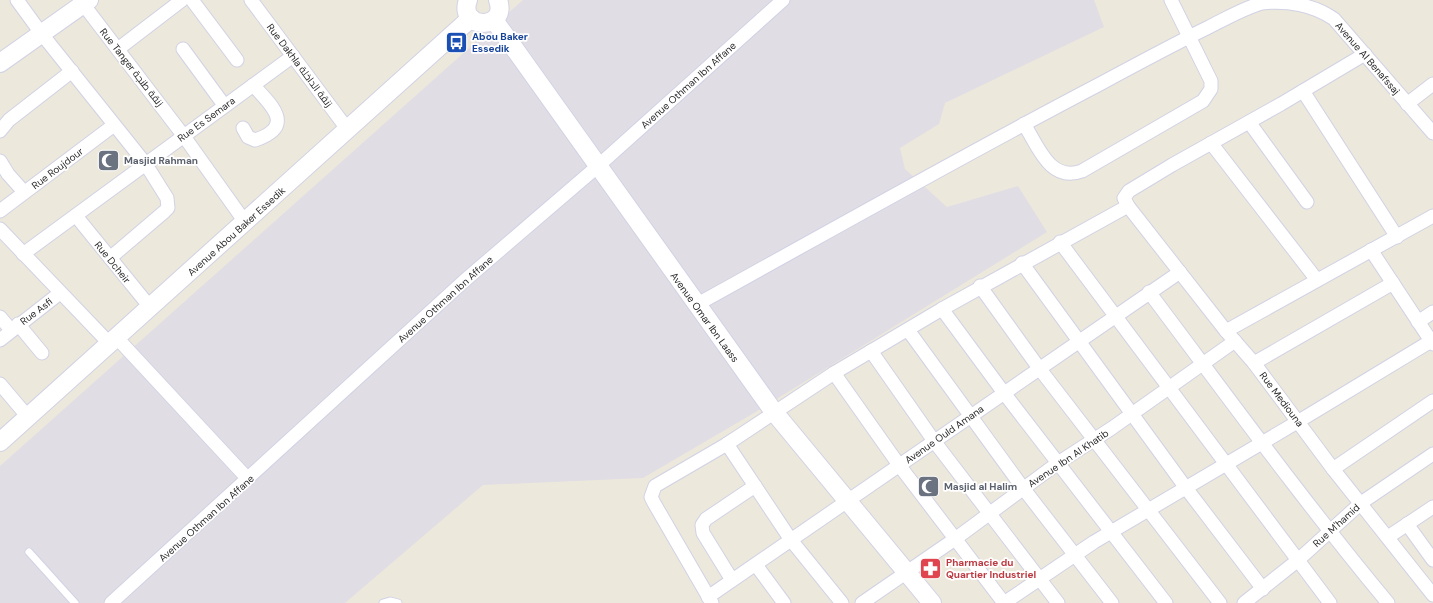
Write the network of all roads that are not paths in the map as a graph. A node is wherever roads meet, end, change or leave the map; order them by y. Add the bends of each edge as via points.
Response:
1 (17, 0) edge
2 (182, 0) edge
3 (192, 0) edge
4 (251, 0) edge
5 (468, 0) edge
6 (498, 0) edge
7 (783, 0) edge
8 (1171, 0) edge
9 (84, 2) edge
10 (1242, 5) edge
11 (471, 18) junction
12 (494, 20) junction
13 (41, 33) junction
14 (1190, 36) junction
15 (118, 49) junction
16 (183, 49) dead end
17 (1365, 54) junction
18 (292, 56) junction
19 (238, 60) dead end
20 (0, 63) edge
21 (72, 71) junction
22 (1433, 84) edge
23 (253, 85) junction
24 (1303, 91) junction
25 (1407, 104) junction
26 (224, 106) junction
27 (1249, 122) junction
28 (1024, 124) junction
29 (114, 125) junction
30 (243, 128) dead end
31 (348, 130) junction
32 (0, 131) edge
33 (1433, 133) edge
34 (183, 135) junction
35 (1211, 143) junction
36 (0, 161) edge
37 (145, 163) junction
38 (598, 166) junction
39 (24, 192) junction
40 (1307, 202) dead end
41 (1128, 206) junction
42 (0, 211) edge
43 (76, 216) junction
44 (1433, 216) edge
45 (245, 222) junction
46 (0, 229) edge
47 (1397, 237) junction
48 (1060, 242) junction
49 (1371, 250) junction
50 (24, 254) junction
51 (110, 258) junction
52 (1022, 263) junction
53 (1180, 272) junction
54 (1316, 280) junction
55 (1393, 283) junction
56 (980, 286) junction
57 (1149, 292) junction
58 (60, 293) junction
59 (696, 305) junction
60 (150, 307) junction
61 (942, 309) junction
62 (1433, 312) edge
63 (1115, 316) junction
64 (0, 317) edge
65 (1418, 322) junction
66 (15, 327) junction
67 (908, 330) junction
68 (1226, 331) junction
69 (0, 340) edge
70 (1080, 340) junction
71 (113, 341) junction
72 (1235, 341) junction
73 (1432, 342) edge
74 (871, 351) junction
75 (42, 353) dead end
76 (1254, 363) junction
77 (1203, 364) junction
78 (1039, 368) junction
79 (834, 373) junction
80 (0, 384) edge
81 (1168, 389) junction
82 (1004, 393) junction
83 (1433, 401) edge
84 (774, 412) junction
85 (1133, 413) junction
86 (971, 416) junction
87 (28, 417) junction
88 (1299, 421) junction
89 (1094, 439) junction
90 (934, 441) junction
91 (0, 442) edge
92 (727, 444) junction
93 (1260, 444) junction
94 (1433, 454) edge
95 (1058, 463) junction
96 (1224, 464) junction
97 (899, 465) junction
98 (1333, 469) junction
99 (248, 479) junction
100 (755, 486) junction
101 (1024, 488) junction
102 (1186, 488) junction
103 (848, 501) junction
104 (1361, 503) junction
105 (1433, 507) edge
106 (1149, 510) junction
107 (990, 514) junction
108 (1407, 524) junction
109 (1111, 532) junction
110 (1328, 532) junction
111 (1388, 537) junction
112 (955, 539) junction
113 (791, 540) junction
114 (29, 552) dead end
115 (1076, 555) junction
116 (1433, 560) edge
117 (1298, 561) junction
118 (756, 565) junction
119 (907, 572) junction
120 (1039, 578) junction
121 (732, 580) junction
122 (1263, 588) junction
123 (1433, 595) edge
124 (710, 600) edge
125 (75, 603) edge
126 (111, 603) edge
127 (383, 603) edge
128 (398, 603) edge
129 (784, 603) edge
130 (842, 603) edge
131 (862, 603) edge
132 (932, 603) edge
133 (1004, 603) edge
134 (1058, 603) edge
135 (1112, 603) edge
136 (1166, 603) edge
137 (1220, 603) edge
138 (1244, 603) edge
139 (1330, 603) edge
140 (1388, 603) edge

1 - 13 street
2 - 15 street
3 - 19 street
4 - 18 street, Rue Dakhla زنقة الداخلة
5 - 11 street via 467,9
6 - 12 street via 499,11
7 - 38 street, Avenue Othman Ibn Affane
8 - 14 street
9 - 13 street
9 - 15 street, Rue Tanger زنقة طنجة
10 - 14 street, Avenue Al Benafssaj
10 - 17 street, Avenue Al Benafssaj via 1279,1 1310,6 1334,19
11 - 12 street via 479,23
11 - 31 street, Avenue Abou Baker Essedik
12 - 38 street, Avenue Omar Ibn Laass
13 - 20 street
13 - 21 street
14 - 28 street, Avenue Al Benafssaj
14 - 28 street via 1211,81 1208,95 1196,107 1082,171 1065,174 1054,169
15 - 34 street, Rue Tanger زنقة طنجة
16 - 26 street
17 - 24 street
17 - 25 street, Avenue Al Benafssaj
18 - 23 street, Rue Es Semara
18 - 31 street, Rue Dakhla زنقة الداخلة
21 - 29 street
21 - 32 street via 9,120
22 - 25 street
23 - 26 street, Rue Es Semara
23 - 30 street via 277,113 277,122 272,131 255,140 248,136
24 - 27 street
24 - 47 street
25 - 33 street, Avenue Al Benafssaj
26 - 34 street, Rue Es Semara
27 - 35 street
27 - 40 street
28 - 59 street, Avenue Al Benafssaj
29 - 37 street
29 - 39 street, Rue Roujdour
31 - 45 street, Avenue Abou Baker Essedik
34 - 37 street, Rue Es Semara
34 - 45 street, Rue Tanger زنقة طنجة
35 - 41 street via 1129,191 1124,198
35 - 54 street
36 - 39 street
37 - 43 street, Rue Es Semara
37 - 51 street via 167,198 168,208
38 - 59 street, Avenue Omar Ibn Laass
38 - 99 street, Avenue Othman Ibn Affane via 464,281
39 - 42 street, Rue Roujdour
41 - 48 street
41 - 53 street, Rue Mediouna
43 - 50 street, Rue Es Semara
43 - 51 street, Rue Dcheir
44 - 47 street
45 - 60 street, Avenue Abou Baker Essedik
46 - 50 street
47 - 49 street
48 - 52 street
48 - 63 street
49 - 54 street
49 - 55 street
50 - 58 street
51 - 60 street, Rue Dcheir
52 - 56 street
52 - 70 street
53 - 57 street, Avenue Ould Amana
53 - 68 street, Rue Mediouna
54 - 68 street
55 - 65 street
55 - 76 street
56 - 61 street
56 - 78 street
57 - 63 street, Avenue Ould Amana
57 - 77 street
58 - 66 street, Rue Asfi
58 - 71 street
59 - 84 street, Avenue Omar Ibn Laass
60 - 71 street, Avenue Abou Baker Essedik
61 - 67 street
61 - 82 street
62 - 65 street
63 - 70 street, Avenue Ould Amana
63 - 81 street
64 - 66 street, Rue Asfi
65 - 73 street
66 - 69 street, Rue Asfi
66 - 75 street
67 - 74 street
67 - 86 street
68 - 72 street, Rue Mediouna
70 - 78 street, Avenue Ould Amana
70 - 85 street
71 - 87 street, Avenue Abou Baker Essedik
71 - 99 street
72 - 76 street, Rue Mediouna
72 - 77 street, Avenue Ibn Al Khatib
73 - 88 street
74 - 79 street
74 - 90 street
76 - 88 street, Rue Mediouna
77 - 81 street, Avenue Ibn Al Khatib
77 - 93 street
78 - 82 street, Avenue Ould Amana
78 - 89 street
79 - 84 street
79 - 97 street
80 - 87 street
81 - 85 street, Avenue Ibn Al Khatib
81 - 96 street
82 - 86 street, Avenue Ould Amana
82 - 95 street
83 - 98 street
84 - 92 street
84 - 103 street, Avenue Omar Ibn Laass
85 - 89 street, Avenue Ibn Al Khatib
85 - 102 street
86 - 90 street, Avenue Ould Amana
86 - 101 street
87 - 91 street, Avenue Abou Baker Essedik
88 - 93 street
88 - 98 street, Rue Mediouna
89 - 95 street, Avenue Ibn Al Khatib
89 - 106 street
90 - 97 street, Avenue Ould Amana
90 - 107 street
92 - 100 street
92 - 124 street via 658,483 651,497
93 - 96 street
93 - 110 street
94 - 104 street, Rue M'hamid
95 - 101 street, Avenue Ibn Al Khatib
95 - 109 street
96 - 102 street
96 - 117 street
97 - 103 street, Avenue Ould Amana
97 - 112 street
98 - 104 street, Rue Mediouna
99 - 126 street, Avenue Othman Ibn Affane
100 - 113 street
100 - 121 street via 706,519 702,526 703,532
101 - 107 street, Avenue Ibn Al Khatib
101 - 115 street
102 - 106 street
102 - 122 street
103 - 113 street, Avenue Ould Amana
103 - 119 street, Avenue Omar Ibn Laass
104 - 110 street, Rue M'hamid
104 - 111 street, Rue Mediouna
105 - 108 street
106 - 109 street
106 - 137 street
107 - 112 street, Avenue Ibn Al Khatib
107 - 120 street
108 - 111 street
108 - 116 street
109 - 115 street
109 - 136 street
110 - 117 street, Rue M'hamid
110 - 140 street
111 - 123 street, Rue Mediouna
112 - 119 street, Avenue Ibn Al Khatib
112 - 133 street
113 - 118 street, Avenue Ould Amana
113 - 130 street
114 - 125 lane
115 - 120 street
115 - 135 street
117 - 122 street, Rue M'hamid
117 - 139 street
118 - 121 street, Avenue Ould Amana
118 - 129 street
119 - 131 street, Avenue Ibn Al Khatib
119 - 132 street, Avenue Omar Ibn Laass
120 - 133 street
120 - 134 street
121 - 124 street, Avenue Ould Amana
122 - 138 street, Rue M'hamid
127 - 128 lane

